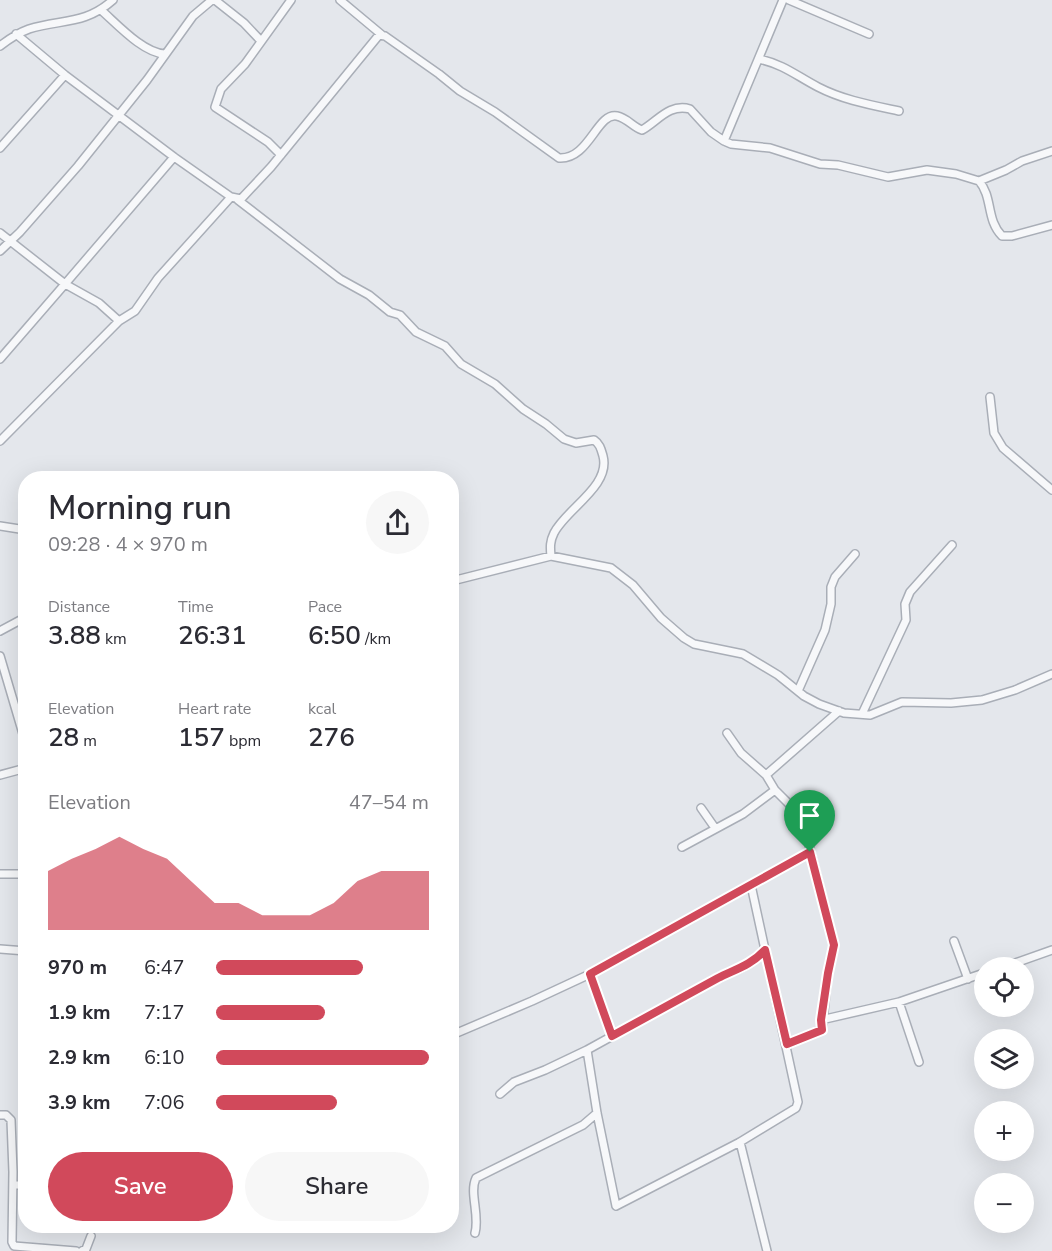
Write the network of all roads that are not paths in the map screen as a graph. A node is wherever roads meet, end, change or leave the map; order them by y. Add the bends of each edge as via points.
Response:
1 (113, 0) edge
2 (214, 0) edge
3 (291, 0) edge
4 (340, 0) edge
5 (783, 0) edge
6 (789, 0) edge
7 (101, 10) junction
8 (16, 34) junction
9 (869, 34) dead end
10 (382, 35) junction
11 (261, 41) junction
12 (0, 45) edge
13 (160, 53) junction
14 (759, 59) junction
15 (65, 75) junction
16 (899, 111) dead end
17 (120, 115) junction
18 (724, 141) junction
19 (0, 148) edge
20 (1052, 151) edge
21 (281, 155) junction
22 (174, 158) junction
23 (979, 181) junction
24 (234, 199) junction
25 (1052, 225) edge
26 (0, 233) edge
27 (10, 241) junction
28 (0, 251) edge
29 (65, 284) junction
30 (119, 321) junction
31 (0, 359) edge
32 (990, 397) dead end
33 (0, 441) edge
34 (1052, 489) edge
35 (0, 526) edge
36 (18, 529) edge
37 (952, 545) dead end
38 (855, 554) dead end
39 (551, 556) junction
40 (459, 579) edge
41 (18, 621) edge
42 (0, 631) edge
43 (0, 656) edge
44 (1052, 674) edge
45 (798, 691) junction
46 (839, 711) junction
47 (862, 714) junction
48 (18, 717) edge
49 (727, 734) dead end
50 (18, 770) edge
51 (0, 775) edge
52 (766, 775) junction
53 (775, 790) junction
54 (701, 808) dead end
55 (715, 828) junction
56 (682, 847) dead end
57 (810, 852) junction
58 (0, 874) edge
59 (18, 874) edge
60 (751, 885) junction
61 (954, 941) dead end
62 (0, 949) edge
63 (18, 950) edge
64 (765, 950) junction
65 (1052, 950) edge
66 (1032, 957) edge
67 (590, 974) junction
68 (974, 977) edge
69 (968, 979) junction
70 (899, 1002) junction
71 (821, 1020) junction
72 (459, 1032) edge
73 (612, 1036) junction
74 (787, 1044) junction
75 (587, 1050) junction
76 (919, 1062) dead end
77 (500, 1094) dead end
78 (597, 1113) junction
79 (0, 1114) edge
80 (740, 1142) junction
81 (13, 1185) junction
82 (18, 1185) edge
83 (476, 1233) dead end
84 (91, 1236) dead end
85 (76, 1251) edge
86 (82, 1251) edge
87 (767, 1251) edge

1 - 7 street
2 - 11 street
2 - 13 street via 193,16
3 - 11 street
4 - 10 street
5 - 14 street
6 - 9 street
7 - 8 street
7 - 13 street via 135,39
8 - 12 street
8 - 15 street
10 - 18 street via 559,158 580,152 605,119 619,117 642,130 677,108 690,109
10 - 21 street via 376,36
11 - 21 street via 221,88 215,107
13 - 17 street via 158,63
14 - 16 street via 782,65 818,87 848,99
14 - 18 street
15 - 17 street
15 - 19 street
17 - 22 street
17 - 27 street
18 - 23 street via 777,149 820,164 888,177 927,170
20 - 23 street
21 - 24 street via 241,199
22 - 24 street
22 - 29 street
23 - 25 street via 992,220 1002,236
24 - 30 street via 158,278 135,311
24 - 39 street via 340,279 400,315 416,332 445,346 461,364 495,384 564,439 576,443 597,441 604,469 591,490 557,527 550,545
26 - 27 street
27 - 28 street
27 - 29 street
29 - 30 street via 99,303
29 - 31 street
30 - 33 street
32 - 34 street via 994,433 1003,448
35 - 36 street
37 - 47 street via 910,592 905,604 906,620
38 - 45 street via 835,577 825,630
39 - 40 street
39 - 45 street via 611,568 684,638 743,654
41 - 42 street
43 - 48 street
44 - 47 street via 982,700 951,704 902,702 870,715
45 - 46 street
46 - 47 street
46 - 52 street
49 - 52 street
50 - 51 street
52 - 53 street
53 - 55 street via 743,814
53 - 57 street via 802,817
54 - 55 street
55 - 56 street
57 - 60 street
57 - 71 street via 834,945
58 - 59 street
60 - 64 street
60 - 67 street
61 - 69 street
62 - 63 street
64 - 73 street via 742,968
64 - 74 street
65 - 66 street
67 - 72 street
67 - 73 street
68 - 69 street
69 - 70 street
70 - 71 street
70 - 76 street
71 - 74 street via 822,1030
73 - 75 street
74 - 80 street via 796,1108
75 - 77 street via 522,1078
75 - 78 street
78 - 80 street via 616,1206
78 - 83 street via 583,1125 476,1178
79 - 81 street via 11,1120
80 - 87 street
81 - 82 street
81 - 85 street via 14,1246
84 - 86 street

